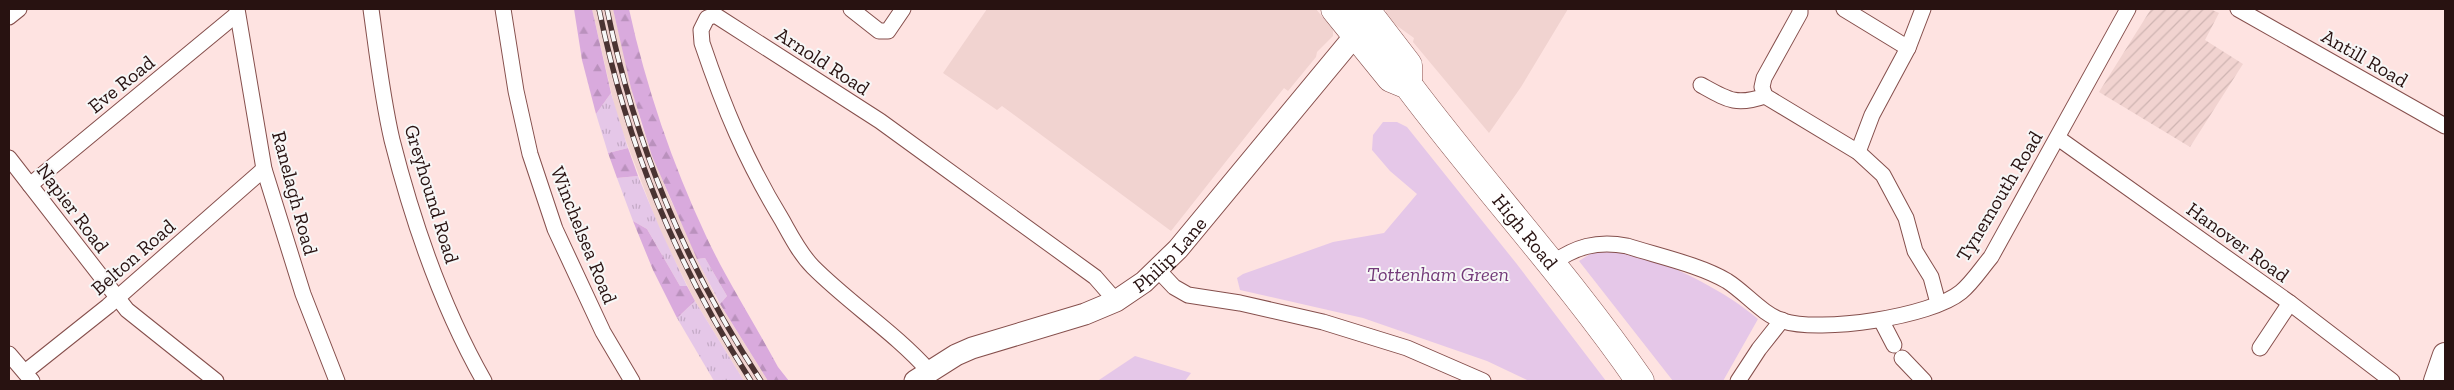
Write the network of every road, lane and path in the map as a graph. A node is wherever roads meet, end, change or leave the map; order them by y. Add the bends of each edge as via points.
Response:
1 (20, 9) edge
2 (370, 9) edge
3 (503, 9) edge
4 (851, 9) edge
5 (903, 9) edge
6 (1335, 9) edge
7 (1800, 9) edge
8 (1844, 9) edge
9 (1923, 9) edge
10 (2128, 9) edge
11 (2238, 9) edge
12 (237, 11) edge
13 (718, 12) edge
14 (9, 17) edge
15 (1364, 20) edge
16 (1908, 48) junction
17 (1702, 86) dead end
18 (1766, 96) junction
19 (2445, 126) edge
20 (2058, 138) junction
21 (1858, 152) junction
22 (9, 158) edge
23 (264, 169) junction
24 (30, 185) junction
25 (1550, 264) junction
26 (1158, 270) junction
27 (116, 298) junction
28 (1116, 301) junction
29 (1938, 303) junction
30 (2290, 303) junction
31 (1782, 320) junction
32 (1881, 320) junction
33 (2260, 348) dead end
34 (9, 354) edge
35 (2445, 356) edge
36 (922, 376) edge
37 (29, 377) edge
38 (216, 381) edge
39 (338, 381) edge
40 (484, 381) edge
41 (632, 381) edge
42 (1483, 381) edge
43 (1640, 381) edge
44 (1738, 381) edge
45 (1924, 381) edge
46 (2392, 381) edge
47 (2436, 381) edge

1 - 14 street
2 - 40 street, Greyhound Road via 392,138 410,204 460,338
3 - 41 street, Winchelsea Road via 530,154 555,228 603,332
4 - 5 street via 879,31 888,31
6 - 15 highway, High Road
7 - 18 street via 1764,78 1762,88
8 - 16 street
9 - 16 street
10 - 20 street, Tynemouth Road
11 - 19 street, Antill Road
12 - 23 street, Ranelagh Road
12 - 24 street, Eve Road
13 - 28 street, Arnold Road via 880,121 1095,277
13 - 36 street, Arnold Road via 707,18 701,30 702,43 738,141 764,191 812,266 898,340
15 - 25 highway, High Road via 1391,78 1408,85
15 - 26 main road, Philip Lane
16 - 21 street via 1872,115
17 - 18 street via 1733,102
18 - 21 street
20 - 29 street, Tynemouth Road via 1990,257 1960,293
20 - 30 street, Hanover Road
21 - 29 street via 1883,175 1893,190 1906,218 1915,251 1931,277
22 - 24 street, Napier Road
23 - 27 street, Belton Road
23 - 39 street, Ranelagh Road via 303,294
24 - 27 street, Napier Road
25 - 31 street via 1579,247 1627,246 1727,281
25 - 43 highway, High Road via 1610,337
26 - 28 main road, Philip Lane
26 - 42 street via 1174,287 1188,295 1240,302 1323,322 1407,348
27 - 37 street, Belton Road
27 - 38 street, Napier Road
28 - 36 main road, Philip Lane via 1085,314 972,348
29 - 32 street, Tynemouth Road
30 - 33 street
30 - 46 street, Hanover Road
31 - 32 street, Tynemouth Road via 1814,326
31 - 44 street
32 - 45 street via 1898,352
34 - 37 street
35 - 47 main road

